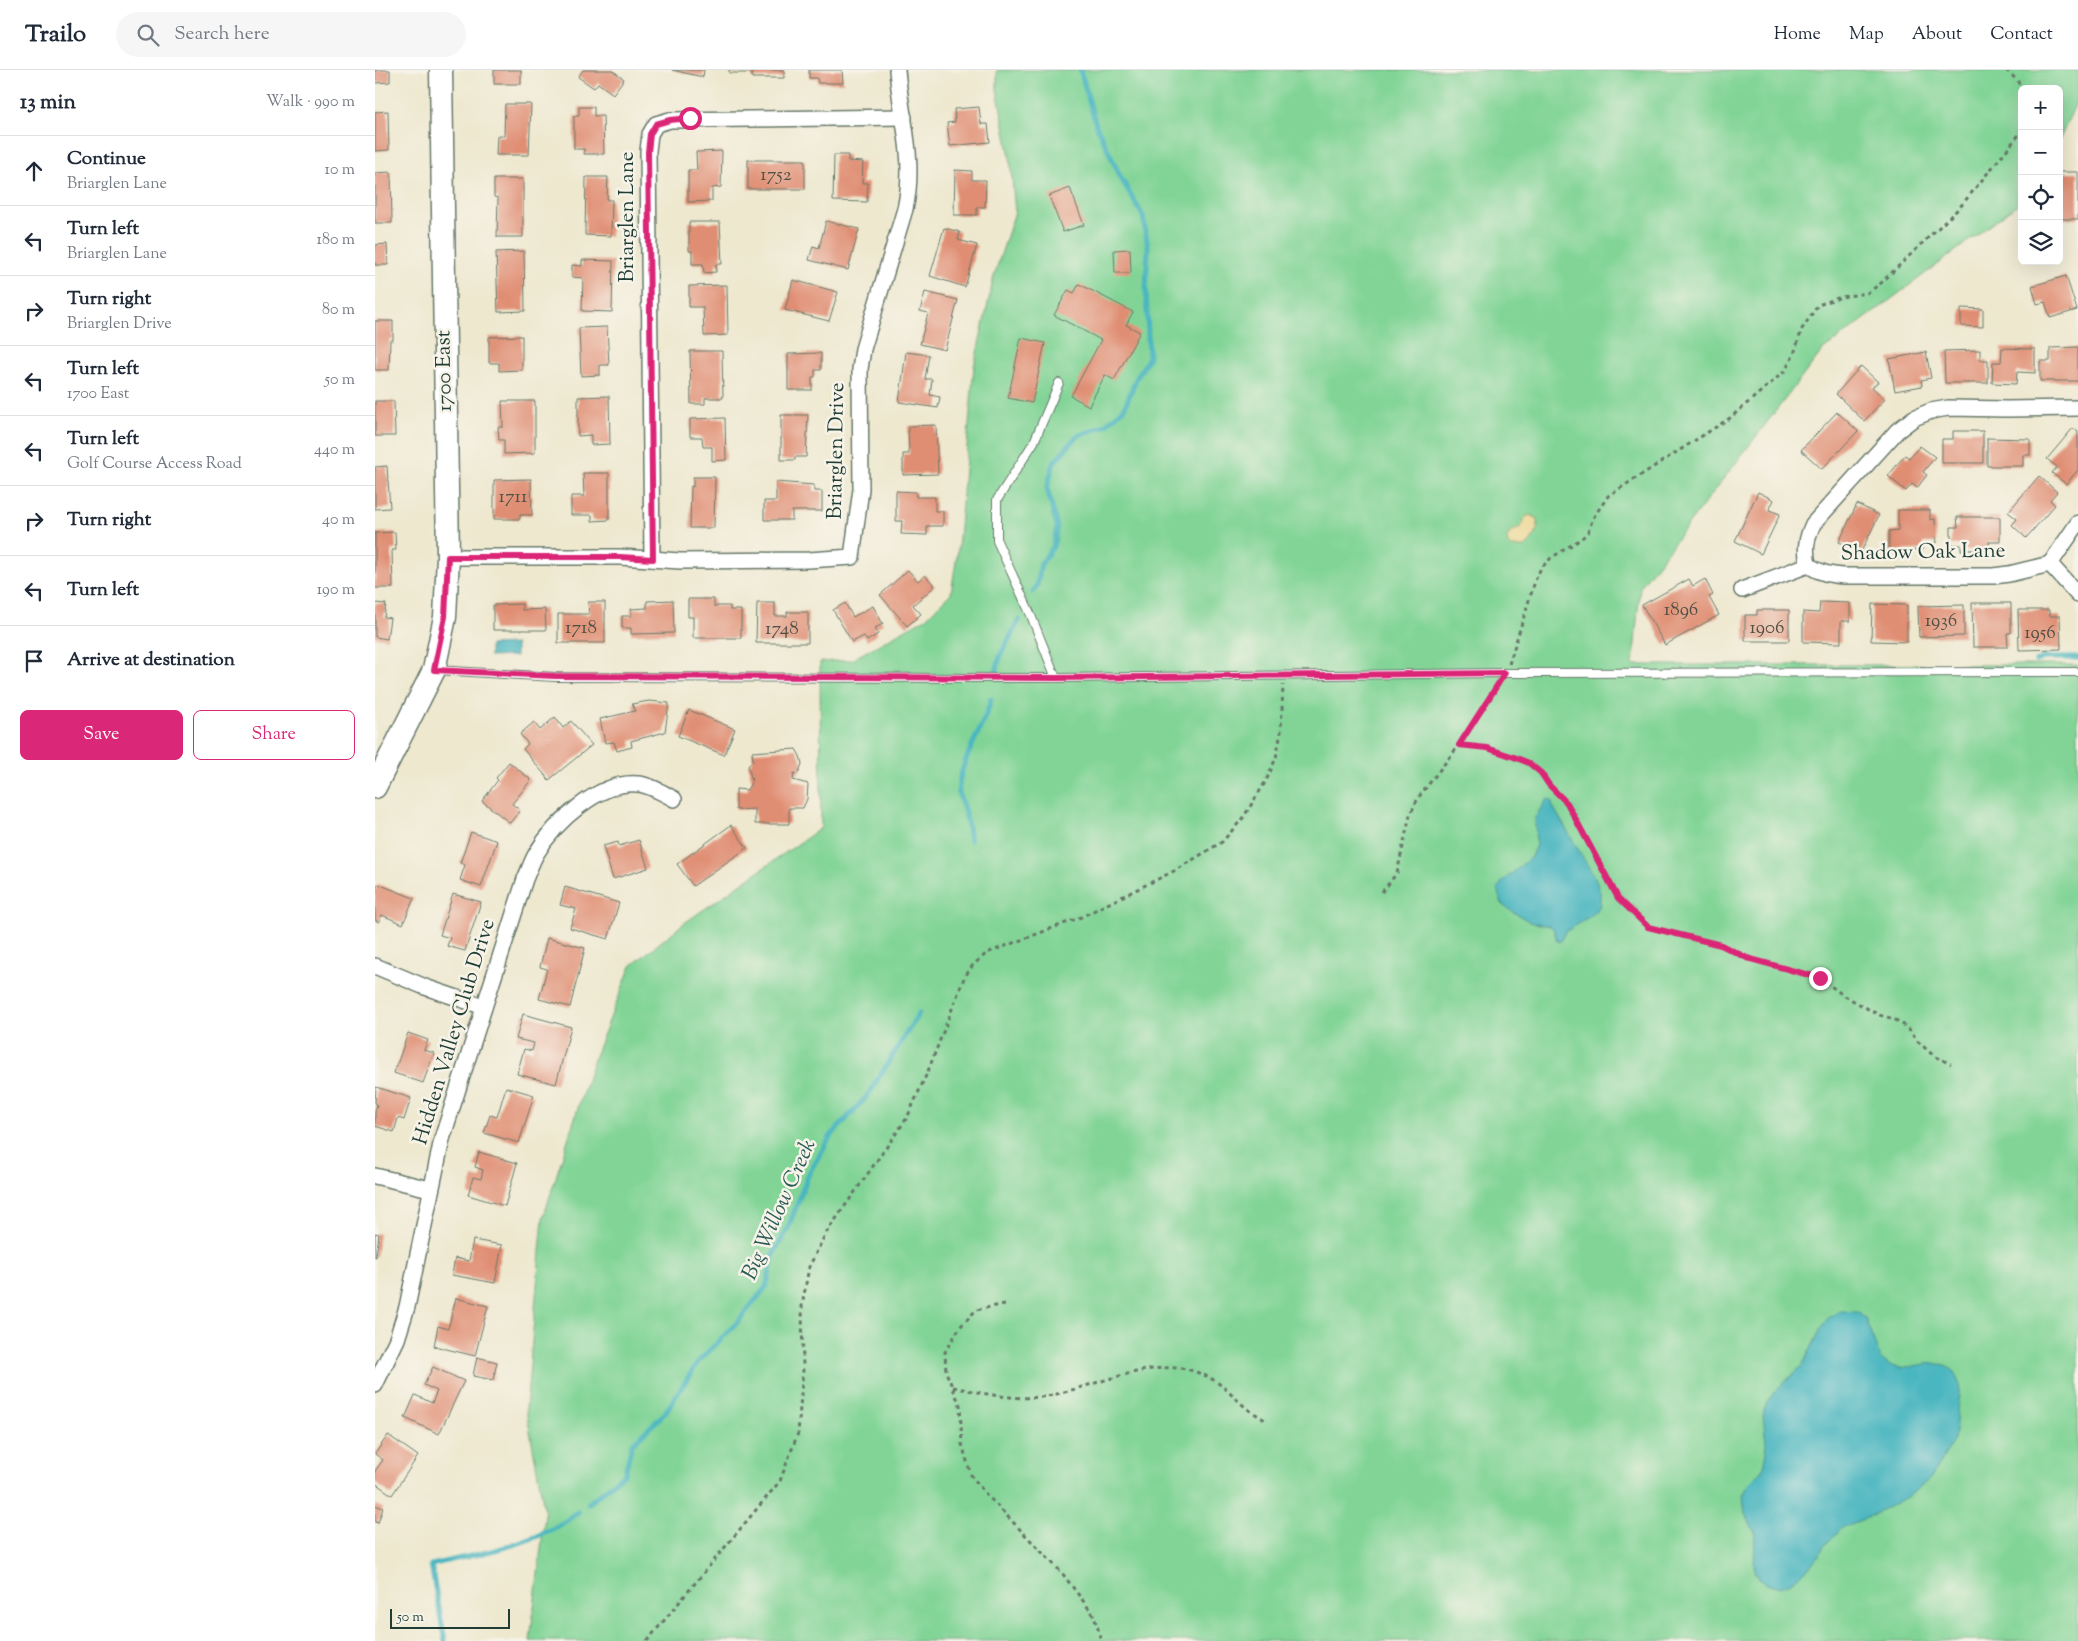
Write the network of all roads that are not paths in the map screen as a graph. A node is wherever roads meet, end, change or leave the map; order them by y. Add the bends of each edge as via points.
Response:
1 (441, 70) edge
2 (897, 70) edge
3 (904, 118) junction
4 (1059, 383) dead end
5 (2078, 408) edge
6 (2078, 523) edge
7 (448, 557) junction
8 (653, 559) junction
9 (2050, 564) junction
10 (1808, 566) junction
11 (1741, 590) dead end
12 (2078, 595) edge
13 (434, 670) junction
14 (2078, 672) edge
15 (1056, 678) junction
16 (375, 786) edge
17 (674, 798) dead end
18 (375, 966) edge
19 (484, 1007) junction
20 (375, 1176) edge
21 (430, 1189) junction
22 (375, 1385) edge

1 - 7 main road, 1700 East
2 - 3 street, Briarglen Drive
3 - 8 street, Briarglen Drive via 910,187 860,369 861,489 852,557 809,560
3 - 8 street, Briarglen Lane via 677,119 656,124 650,134
4 - 15 lane via 1034,442 997,500 997,541
5 - 10 street via 1948,408 1914,418 1897,431 1813,524 1806,538
6 - 9 street
7 - 8 street, Briarglen Drive
7 - 13 main road, 1700 East via 445,617
9 - 10 street, Shadow Oak Lane via 2009,574 1973,576 1830,575
9 - 12 street
10 - 11 street
13 - 15 lane via 555,676
13 - 16 main road, 1700 East
14 - 15 lane
17 - 19 street, Hidden Valley Club Drive via 639,784 617,785 569,814 551,832 525,879
18 - 19 street
19 - 21 street, Hidden Valley Club Drive via 442,1139
20 - 21 street
21 - 22 street, Hidden Valley Club Drive via 407,1307 397,1339

